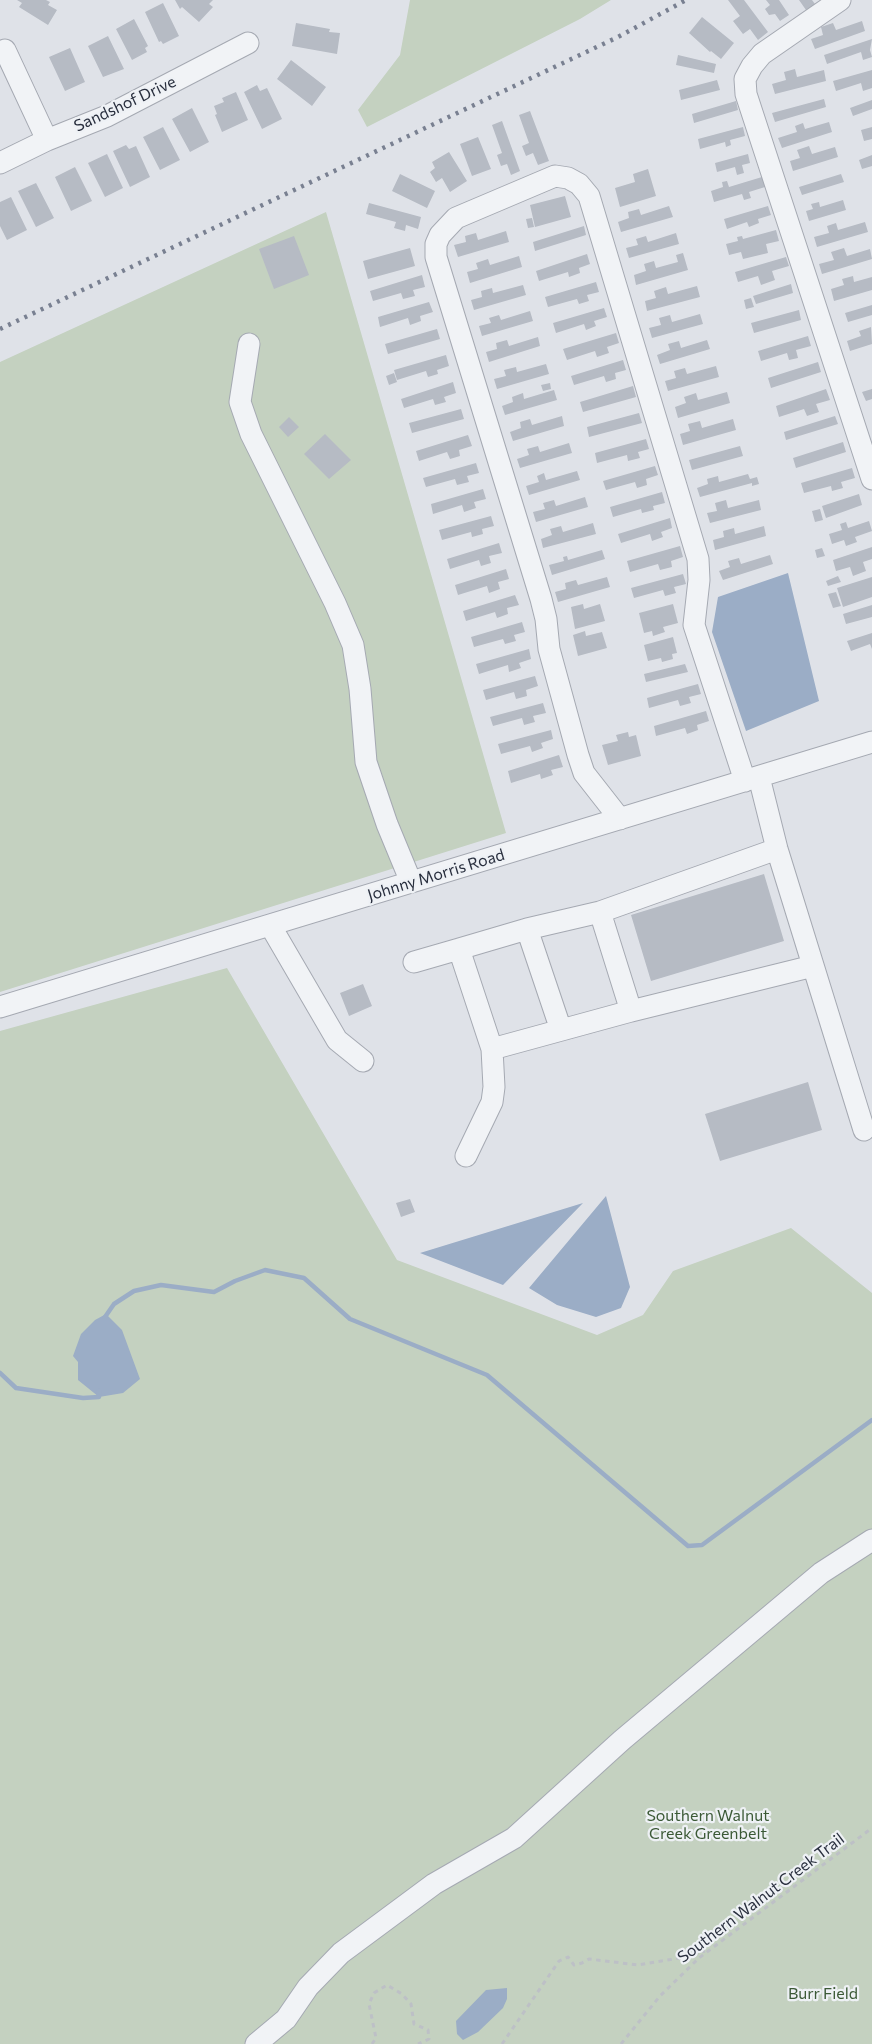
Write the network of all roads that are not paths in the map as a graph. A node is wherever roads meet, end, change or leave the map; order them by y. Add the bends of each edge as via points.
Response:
1 (840, 0) edge
2 (248, 43) dead end
3 (5, 50) dead end
4 (47, 140) junction
5 (0, 163) edge
6 (249, 344) dead end
7 (872, 479) edge
8 (872, 742) edge
9 (752, 779) junction
10 (620, 819) junction
11 (777, 849) junction
12 (411, 882) junction
13 (600, 912) junction
14 (270, 925) junction
15 (527, 929) junction
16 (459, 949) junction
17 (414, 962) dead end
18 (813, 966) junction
19 (0, 1007) edge
20 (631, 1011) junction
21 (561, 1030) junction
22 (492, 1049) junction
23 (363, 1061) dead end
24 (864, 1130) dead end
25 (466, 1156) dead end
26 (872, 1540) edge
27 (256, 2044) edge

1 - 7 street via 762,54 746,79 746,94
2 - 4 street, Sandshof Drive via 108,116
3 - 4 street
4 - 5 street, Sandshof Drive
6 - 12 street via 240,402 251,434 353,645 366,762
8 - 9 street, Johnny Morris Road
9 - 10 street, Johnny Morris Road
9 - 10 street via 694,625 698,559 589,196 579,184 555,176 456,218 440,235 436,257 541,599 549,649 584,773
9 - 11 street
10 - 12 street, Johnny Morris Road
11 - 13 street
11 - 18 street
12 - 14 street, Johnny Morris Road
13 - 15 street
13 - 20 street
14 - 19 street, Johnny Morris Road
14 - 23 street via 337,1040
15 - 16 street
15 - 21 street
16 - 17 street
16 - 22 street
18 - 20 street
18 - 24 street
20 - 21 street
21 - 22 street
22 - 25 street via 492,1102
26 - 27 street via 821,1573 622,1740 514,1838 434,1884 341,1953 308,1987 286,2019

